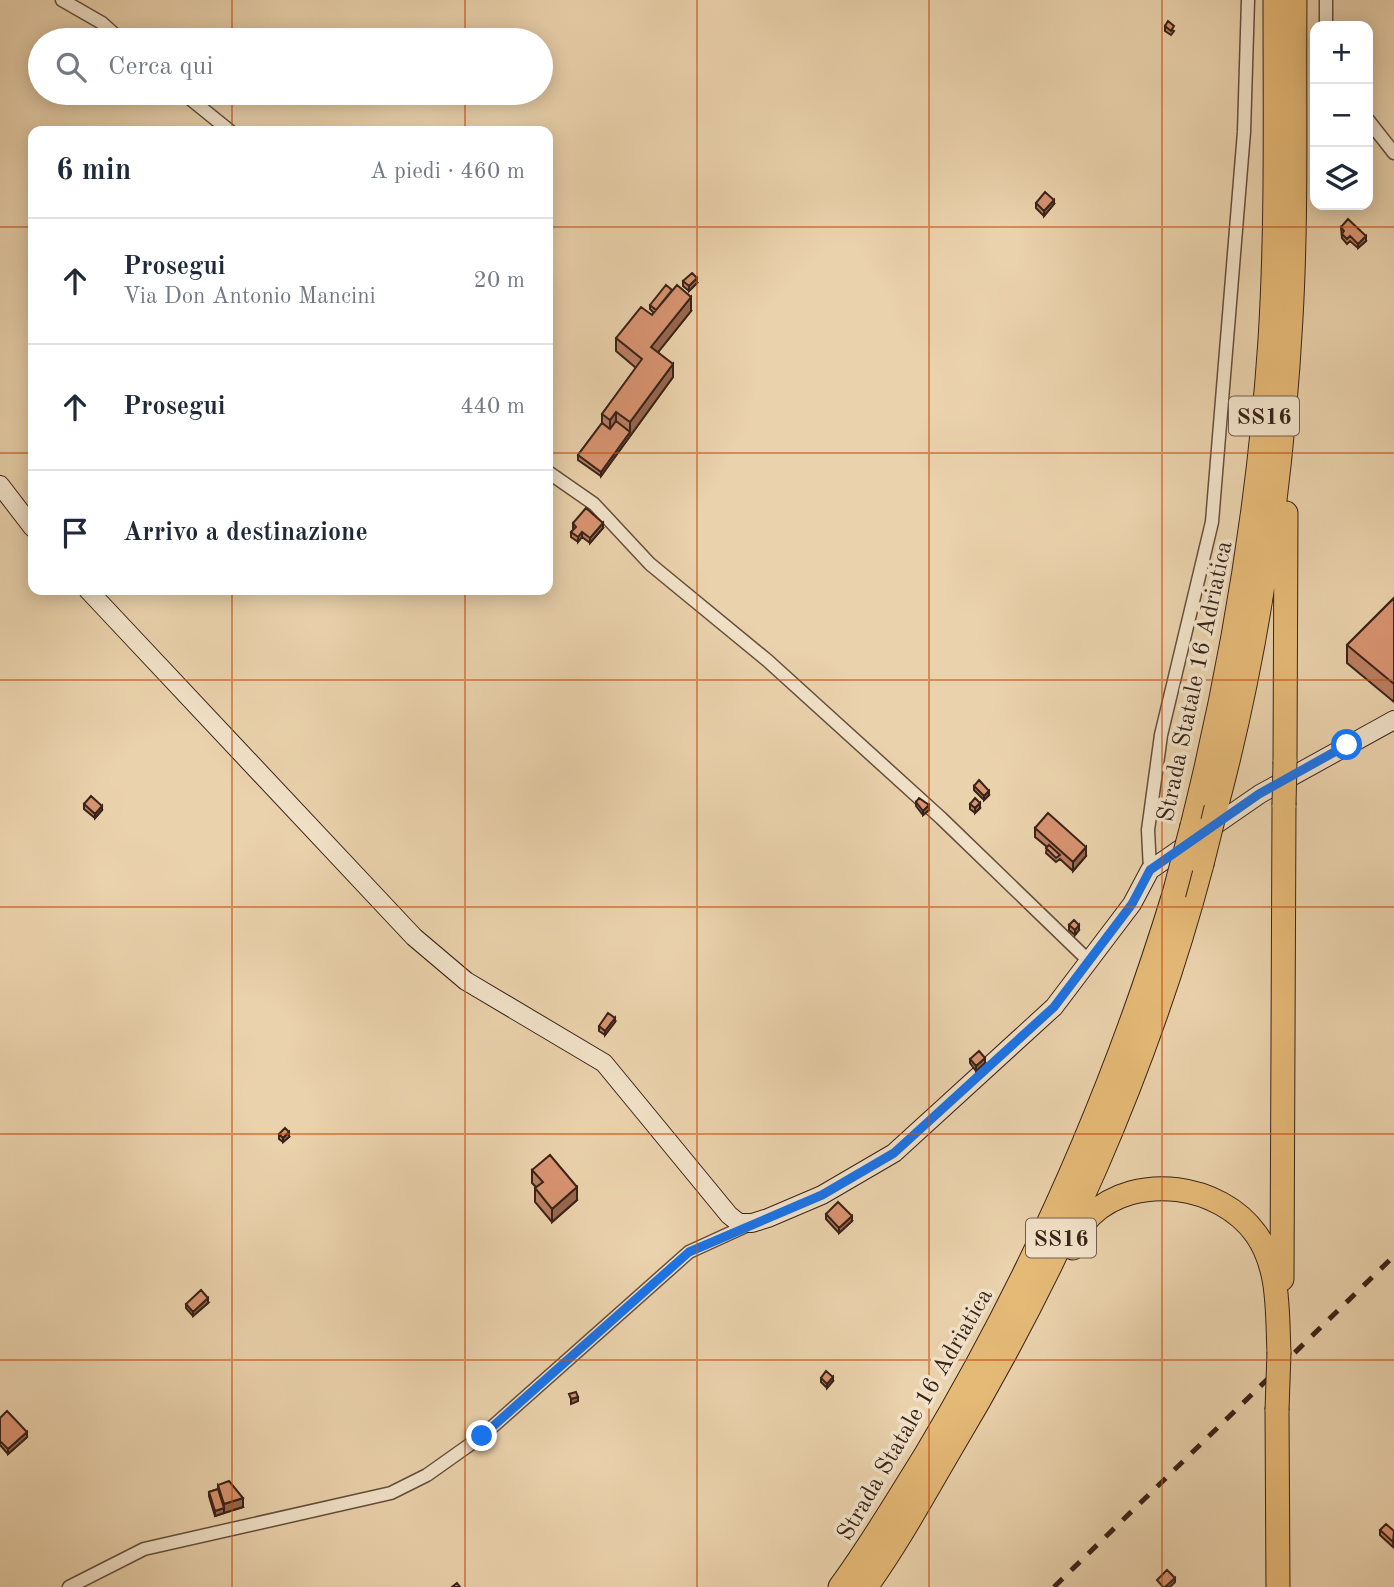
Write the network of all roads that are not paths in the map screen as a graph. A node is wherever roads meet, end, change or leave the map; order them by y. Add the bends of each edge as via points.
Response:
1 (62, 0) edge
2 (1248, 0) edge
3 (1275, 0) edge
4 (1295, 0) edge
5 (1326, 0) edge
6 (1326, 21) edge
7 (108, 28) edge
8 (198, 105) edge
9 (224, 126) edge
10 (1373, 126) edge
11 (1394, 153) edge
12 (1284, 404) junction
13 (553, 475) edge
14 (0, 485) edge
15 (28, 521) edge
16 (93, 595) edge
17 (1394, 720) edge
18 (1294, 764) junction
19 (1150, 870) junction
20 (1090, 962) junction
21 (752, 1223) junction
22 (1279, 1352) junction
23 (929, 1487) junction
24 (69, 1587) edge
25 (840, 1587) edge
26 (866, 1587) edge
27 (1278, 1587) edge

1 - 7 street
2 - 19 street via 1244,120 1212,522 1161,735 1148,830
3 - 25 highway, Strada Statale 16 Adriatica / SS16, bridge via 1273,257 1261,450 1235,634 1174,894 1087,1137 1014,1296 960,1398
4 - 12 highway, Strada Statale 16 Adriatica / SS16 via 1291,305
5 - 6 street
8 - 9 street
10 - 11 street
12 - 18 highway
12 - 23 highway, Strada Statale 16 Adriatica / SS16, bridge via 1259,612 1188,915 1147,1036 1097,1161 1020,1323
13 - 20 street via 594,504 650,564 778,670 941,817
14 - 15 street
16 - 21 street via 414,937 475,987 604,1063 729,1215 739,1223
17 - 18 street
18 - 19 street
18 - 22 highway, bridge via 1284,804
19 - 20 street
20 - 21 street via 1016,1045 894,1153 822,1195
21 - 24 street via 689,1252 482,1436 427,1475 391,1493 144,1549
22 - 23 highway via 1270,1262 1256,1234 1232,1208 1195,1191 1157,1188 1120,1196 1089,1216 987,1414
22 - 27 highway, bridge
23 - 26 highway, Strada Statale 16 Adriatica / SS16

